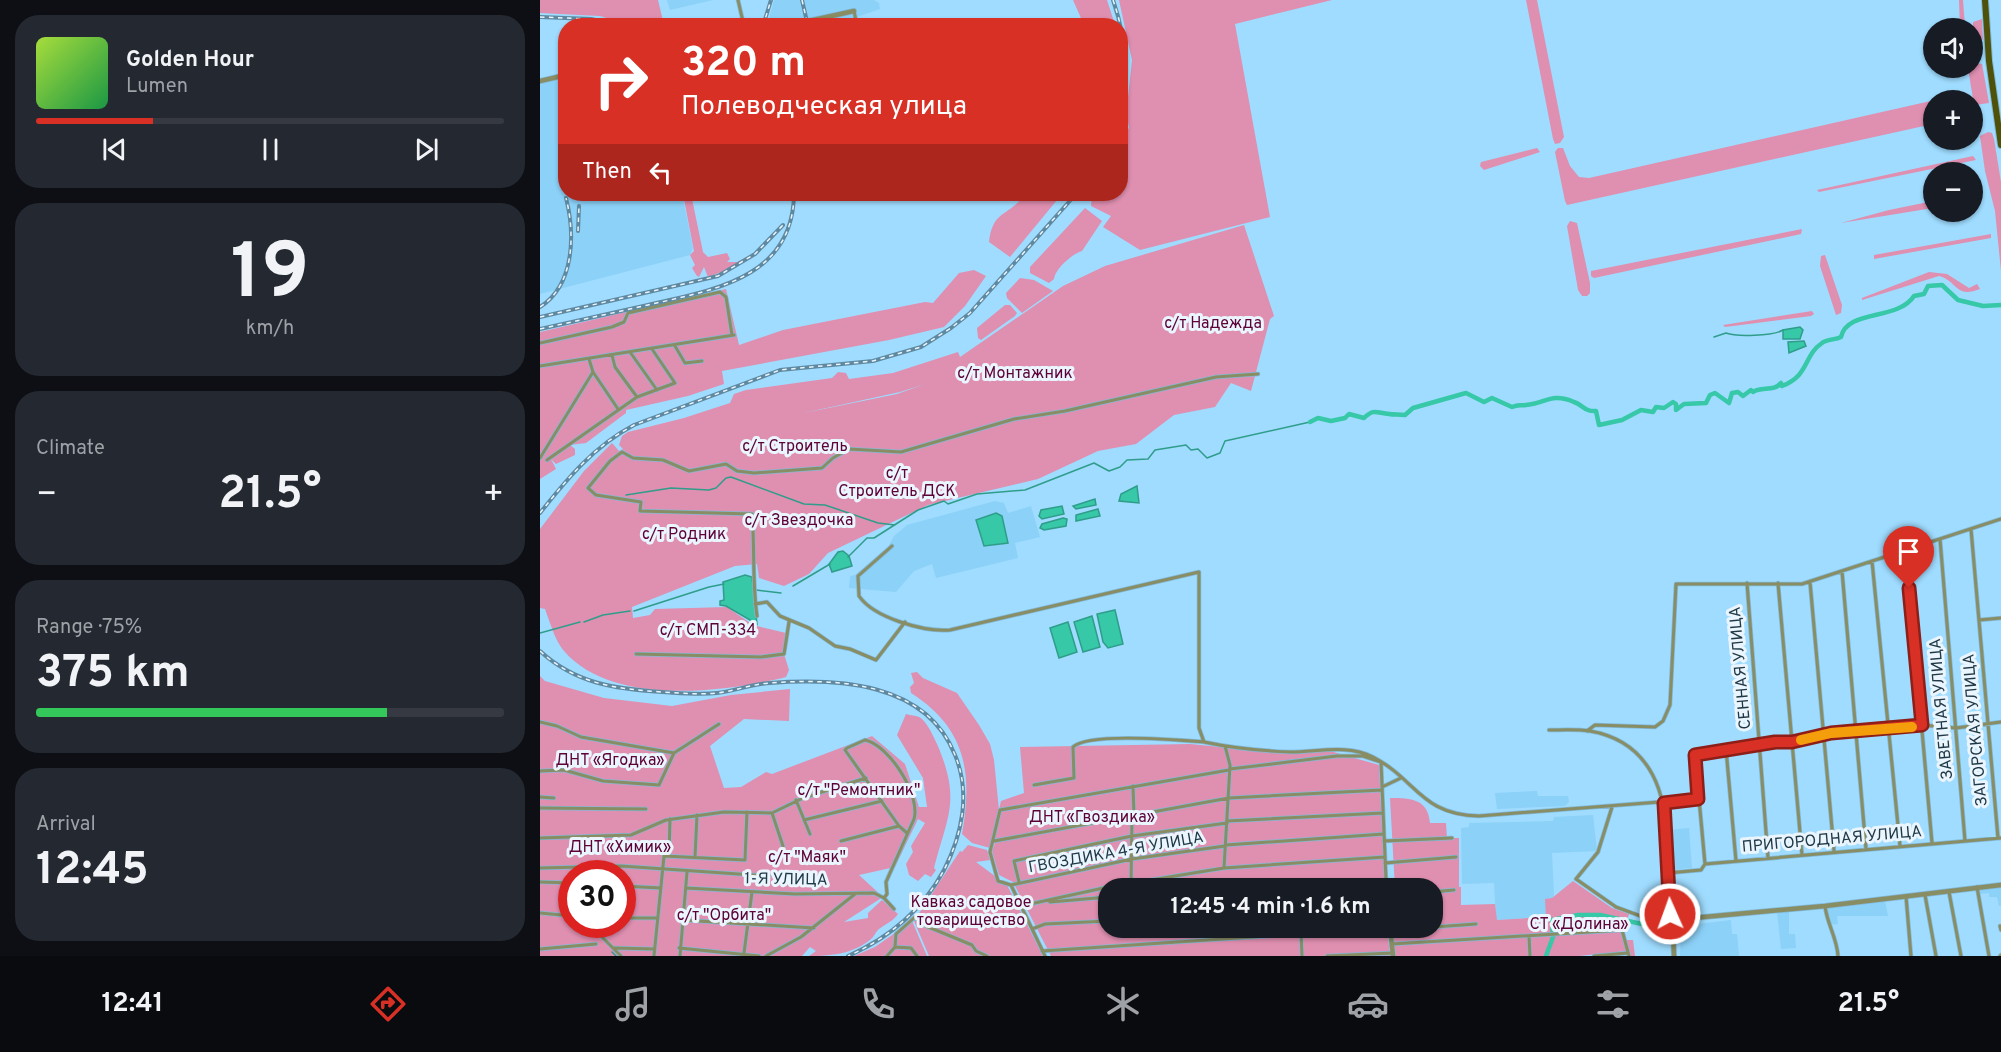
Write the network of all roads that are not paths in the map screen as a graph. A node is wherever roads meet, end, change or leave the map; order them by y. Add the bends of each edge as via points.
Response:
1 (738, 0) edge
2 (1985, 0) edge
3 (854, 11) joint
4 (742, 18) edge
5 (822, 18) edge
6 (855, 18) edge
7 (558, 77) edge
8 (540, 81) edge
9 (2001, 144) edge
10 (540, 343) edge
11 (675, 346) junction
12 (652, 349) junction
13 (630, 352) junction
14 (612, 355) junction
15 (590, 359) junction
16 (702, 361) dead end
17 (540, 366) edge
18 (593, 372) junction
19 (1258, 374) dead end
20 (657, 390) junction
21 (637, 397) junction
22 (618, 409) junction
23 (540, 458) edge
24 (547, 460) dead end
25 (2001, 519) edge
26 (1971, 529) junction
27 (1940, 539) junction
28 (892, 546) dead end
29 (1906, 550) junction
30 (1872, 561) junction
31 (1842, 571) junction
32 (1810, 582) junction
33 (1747, 583) junction
34 (1778, 583) junction
35 (755, 604) junction
36 (757, 616) dead end
37 (2001, 618) edge
38 (1979, 620) junction
39 (789, 621) junction
40 (905, 622) junction
41 (636, 654) dead end
42 (540, 722) edge
43 (2001, 722) edge
44 (719, 724) dead end
45 (1922, 725) junction
46 (1988, 725) junction
47 (1956, 728) junction
48 (1889, 729) junction
49 (1549, 730) dead end
50 (1587, 731) junction
51 (1856, 732) junction
52 (1824, 735) junction
53 (1204, 742) junction
54 (1792, 742) junction
55 (1225, 746) junction
56 (1760, 746) junction
57 (1726, 749) junction
58 (674, 753) junction
59 (1381, 762) junction
60 (1230, 769) junction
61 (540, 771) edge
62 (866, 778) junction
63 (1401, 778) junction
64 (1034, 785) dead end
65 (1133, 786) junction
66 (1382, 788) junction
67 (540, 797) edge
68 (554, 798) dead end
69 (1229, 798) junction
70 (1698, 799) junction
71 (796, 801) junction
72 (882, 801) junction
73 (1664, 803) junction
74 (1612, 807) junction
75 (540, 808) edge
76 (646, 808) dead end
77 (747, 812) junction
78 (772, 813) junction
79 (1383, 813) junction
80 (697, 815) junction
81 (1133, 815) junction
82 (670, 819) junction
83 (804, 820) junction
84 (1227, 822) junction
85 (899, 826) junction
86 (907, 833) junction
87 (810, 834) dead end
88 (1384, 834) junction
89 (1132, 836) junction
90 (540, 838) edge
91 (1452, 838) dead end
92 (1999, 838) edge
93 (841, 841) dead end
94 (994, 841) junction
95 (1384, 841) junction
96 (1965, 841) junction
97 (1932, 843) junction
98 (783, 846) dead end
99 (1225, 846) junction
100 (1900, 846) junction
101 (1866, 849) junction
102 (1834, 851) junction
103 (669, 855) junction
104 (1802, 855) junction
105 (695, 857) junction
106 (1456, 857) dead end
107 (1384, 858) junction
108 (1768, 858) junction
109 (1132, 859) junction
110 (1736, 861) junction
111 (1385, 863) junction
112 (1705, 864) junction
113 (540, 868) edge
114 (1224, 868) junction
115 (664, 870) junction
116 (687, 872) junction
117 (1668, 873) junction
118 (769, 876) dead end
119 (1131, 878) edge
120 (1172, 878) edge
121 (1386, 878) edge
122 (540, 882) edge
123 (1019, 882) junction
124 (558, 883) edge
125 (1011, 885) junction
126 (2001, 885) edge
127 (1977, 886) junction
128 (636, 887) edge
129 (661, 888) junction
130 (686, 888) junction
131 (1098, 889) edge
132 (1454, 890) dead end
133 (1949, 890) junction
134 (1443, 891) edge
135 (752, 892) junction
136 (1925, 893) junction
137 (856, 894) junction
138 (1906, 896) junction
139 (884, 898) junction
140 (1098, 898) edge
141 (1039, 903) junction
142 (1022, 906) junction
143 (1825, 906) junction
144 (894, 909) dead end
145 (540, 914) edge
146 (558, 915) edge
147 (636, 918) edge
148 (658, 918) junction
149 (682, 920) junction
150 (1098, 921) edge
151 (748, 923) junction
152 (1476, 924) dead end
153 (1443, 926) edge
154 (1674, 926) junction
155 (814, 928) junction
156 (1032, 929) junction
157 (1529, 936) junction
158 (604, 938) edge
159 (1227, 938) edge
160 (1301, 938) edge
161 (1391, 938) edge
162 (596, 944) dead end
163 (1392, 944) junction
164 (895, 947) junction
165 (615, 948) junction
166 (679, 948) junction
167 (540, 949) edge
168 (654, 949) junction
169 (1042, 951) junction
170 (744, 953) junction
171 (1393, 955) edge
172 (1628, 955) edge
173 (621, 956) edge
174 (654, 956) edge
175 (680, 956) edge
176 (759, 956) edge
177 (766, 956) edge
178 (887, 956) edge
179 (917, 956) edge
180 (987, 956) edge
181 (1044, 956) edge
182 (1302, 956) edge
183 (1327, 956) edge
184 (1530, 956) edge
185 (1594, 956) edge
186 (1674, 956) edge
187 (1838, 956) edge
188 (1911, 956) edge
189 (1936, 956) edge
190 (1961, 956) edge
191 (1989, 956) edge

1 - 4 street
2 - 9 main road
3 - 5 street
3 - 6 street
7 - 8 street
10 - 11 street via 621,324 628,313 720,292 726,297 733,335
11 - 12 street
11 - 16 street via 684,363
12 - 13 street
12 - 20 street via 675,383
13 - 14 street
13 - 20 street
14 - 15 street
14 - 21 street via 615,367
15 - 17 street
15 - 18 street
18 - 22 street
18 - 23 street
19 - 35 street via 1216,377 1014,419 901,452 849,449 822,468 798,472 754,473 737,471 726,464 689,471 663,460 633,458 622,452 610,461 588,488 596,495 641,502 640,512 752,514
20 - 21 street
21 - 22 street
22 - 24 street
25 - 26 street
26 - 27 street
26 - 38 street, ЗАГОРСКАЯ УЛИЦА
27 - 29 street
27 - 47 street, ЗАВЕТНАЯ УЛИЦА
28 - 40 street via 860,573 857,591 871,609
29 - 30 street
29 - 45 street
30 - 31 street
30 - 48 street
31 - 32 street
31 - 51 street
32 - 34 street
32 - 52 street
33 - 34 street
33 - 50 street via 1676,584 1671,705 1667,715 1655,727 1595,725
33 - 56 street, СЕННАЯ УЛИЦА
34 - 54 street
35 - 36 street
35 - 39 street via 767,602
37 - 38 street
38 - 46 street, ЗАГОРСКАЯ УЛИЦА
39 - 40 street via 809,628 835,646 876,660
39 - 41 street via 784,654
40 - 53 street via 922,629 950,630 1199,572 1199,728
42 - 58 street via 581,737
43 - 46 street
44 - 58 street
45 - 47 street
45 - 48 street
45 - 97 street
46 - 47 street
46 - 92 street, ЗАГОРСКАЯ УЛИЦА
47 - 96 street, ЗАВЕТНАЯ УЛИЦА
48 - 51 street
48 - 100 street
49 - 50 street
50 - 73 street via 1621,741 1636,753 1659,783
51 - 52 street
51 - 101 street
52 - 54 street
52 - 102 street
53 - 55 street
53 - 64 street via 1136,738 1084,741 1073,747 1074,778
54 - 56 street
54 - 104 street
55 - 59 street via 1294,752 1332,749 1365,754
55 - 60 street
56 - 57 street
56 - 108 street, СЕННАЯ УЛИЦА
57 - 70 street via 1695,755
57 - 110 street
58 - 61 street via 659,784 603,781 564,770
59 - 60 street via 1363,756 1337,756
59 - 63 street
59 - 66 street
60 - 65 street
60 - 69 street
62 - 71 street
62 - 72 street
62 - 86 street via 845,750 865,741 874,744 897,766 908,784 916,814
63 - 66 street
63 - 74 street via 1431,805 1457,816
65 - 81 street
65 - 94 street via 1000,810
66 - 69 street
66 - 79 street
67 - 68 street
69 - 81 street
69 - 84 street
70 - 73 street
70 - 112 street
71 - 78 street
71 - 83 street
72 - 83 street
72 - 85 street
73 - 74 street
73 - 117 street
74 - 154 street via 1598,852 1576,877 1616,907
75 - 76 street
77 - 78 street
77 - 80 street
77 - 105 street via 745,860
78 - 98 street
79 - 84 street
79 - 88 street
80 - 82 street
80 - 105 street
81 - 89 street
81 - 94 street
82 - 90 street via 631,835
82 - 103 street
83 - 87 street
84 - 89 street
84 - 99 street
85 - 86 street
85 - 93 street
86 - 139 street via 886,882 888,894
88 - 95 street
88 - 99 street, ГВОЗДИКА 4-Я УЛИЦА
89 - 109 street
89 - 123 street via 1014,861
91 - 95 street
92 - 96 street, ПРИГОРОДНАЯ УЛИЦА
94 - 125 street via 990,852 997,880
95 - 107 street
96 - 97 street, ПРИГОРОДНАЯ УЛИЦА
97 - 100 street, ПРИГОРОДНАЯ УЛИЦА
99 - 109 street, ГВОЗДИКА 4-Я УЛИЦА
99 - 114 street
100 - 101 street, ПРИГОРОДНАЯ УЛИЦА
101 - 102 street, ПРИГОРОДНАЯ УЛИЦА
102 - 104 street, ПРИГОРОДНАЯ УЛИЦА
103 - 105 street
103 - 115 street via 664,856
104 - 108 street, ПРИГОРОДНАЯ УЛИЦА
106 - 111 street
107 - 111 street
107 - 114 street
108 - 110 street, ПРИГОРОДНАЯ УЛИЦА
109 - 119 street
109 - 123 street, ГВОЗДИКА 4-Я УЛИЦА
110 - 112 street, ПРИГОРОДНАЯ УЛИЦА
111 - 121 street
112 - 117 street, ПРИГОРОДНАЯ УЛИЦА via 1701,870
113 - 115 street via 621,866
114 - 120 street
115 - 116 street
115 - 129 street
116 - 118 street
116 - 130 street
117 - 154 street
122 - 124 street
123 - 125 street, ГВОЗДИКА 4-Я УЛИЦА
125 - 142 street
126 - 127 street
127 - 133 street
127 - 191 street
128 - 129 street
129 - 148 street
130 - 135 street, 1-Я УЛИЦА
130 - 149 street
131 - 141 street
132 - 134 street
133 - 136 street
133 - 190 street
135 - 137 street, 1-Я УЛИЦА
135 - 151 street
136 - 138 street
136 - 189 street
137 - 139 street, 1-Я УЛИЦА via 874,893
137 - 155 street
138 - 143 street
138 - 188 street
139 - 144 street
140 - 141 street
141 - 142 street
142 - 156 street
143 - 154 street via 1684,919
143 - 187 street
145 - 146 street
147 - 148 street
148 - 168 street
149 - 151 street
149 - 166 street
150 - 156 street via 1045,924
151 - 155 street
151 - 170 street
152 - 153 street
154 - 186 street
155 - 177 street
156 - 169 street
157 - 163 street
157 - 172 street via 1622,930
157 - 184 street
158 - 165 street
159 - 169 street
160 - 182 street
161 - 163 street
162 - 167 street
163 - 171 street
164 - 178 street
164 - 179 street via 911,948
164 - 180 street via 896,934 915,917
165 - 168 street
165 - 173 street
166 - 170 street
166 - 175 street
168 - 174 street
169 - 181 street
170 - 176 street
171 - 183 street
172 - 185 street

